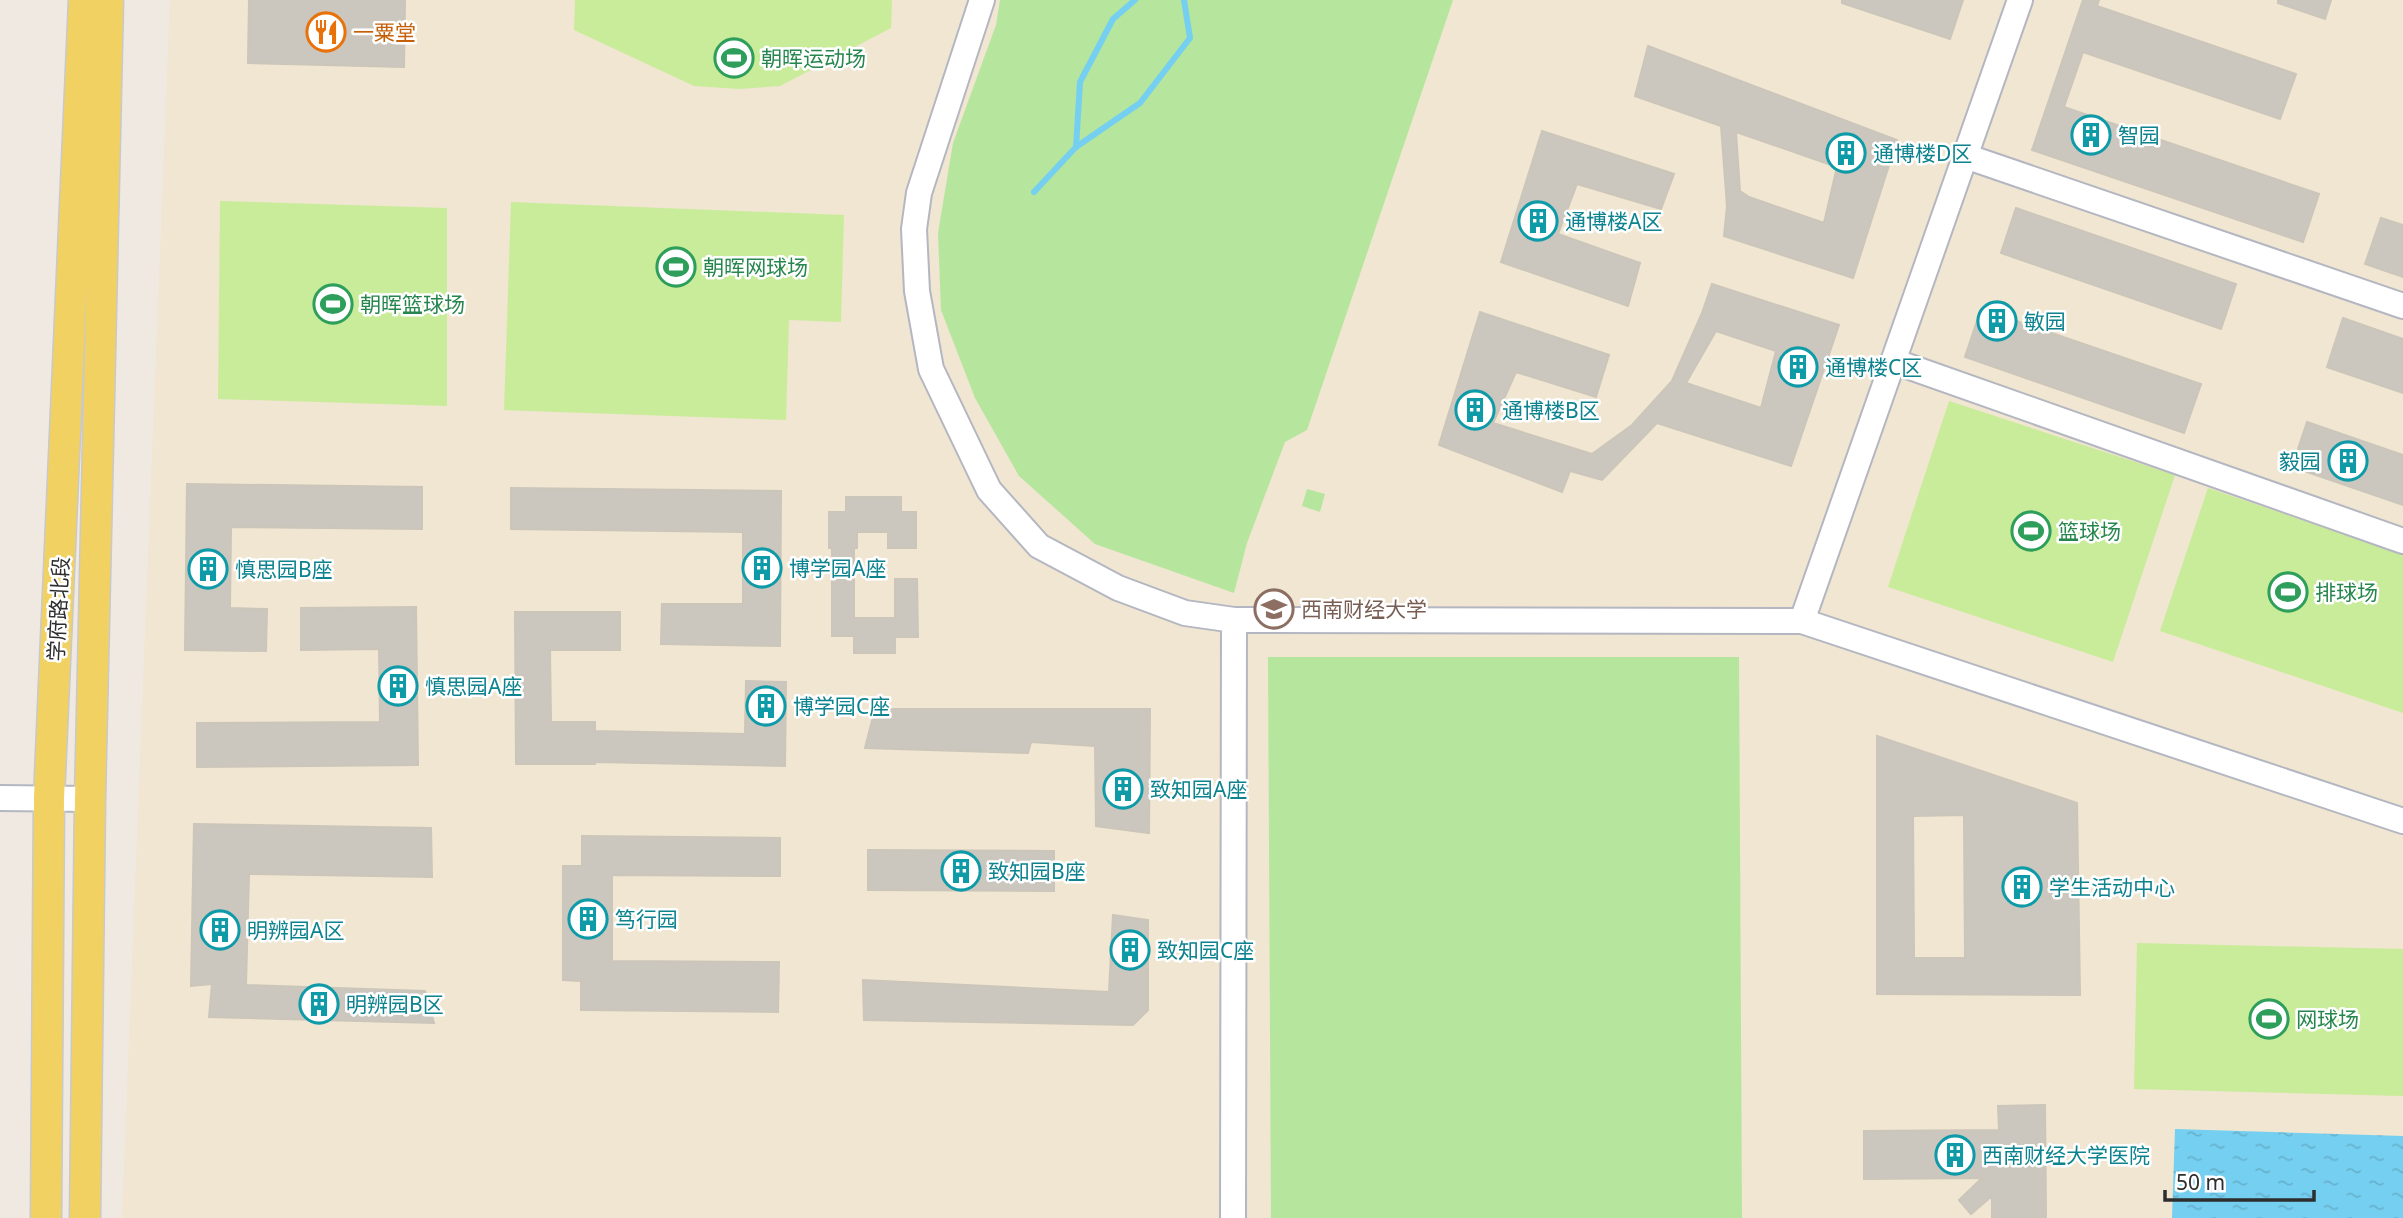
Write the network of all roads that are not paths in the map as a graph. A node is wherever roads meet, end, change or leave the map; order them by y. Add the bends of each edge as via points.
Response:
1 (85, 0) edge
2 (108, 0) edge
3 (982, 0) edge
4 (2020, 0) edge
5 (1965, 156) junction
6 (2403, 306) edge
7 (1893, 361) junction
8 (2403, 541) edge
9 (1234, 620) junction
10 (1802, 621) junction
11 (0, 798) edge
12 (49, 798) junction
13 (90, 799) junction
14 (2403, 821) edge
15 (46, 1218) edge
16 (85, 1218) edge
17 (1233, 1218) edge

1 - 12 main road, 学府路北段
2 - 13 main road, 学府路北段
3 - 9 street via 919,193 914,229 917,291 931,369 989,490 1039,546 1118,588 1185,613
4 - 5 street
5 - 6 street
5 - 7 street
7 - 8 street
7 - 10 street
9 - 10 street
9 - 17 street
10 - 14 street
11 - 12 street
12 - 13 street
12 - 15 main road, 学府路北段
13 - 16 main road, 学府路北段

